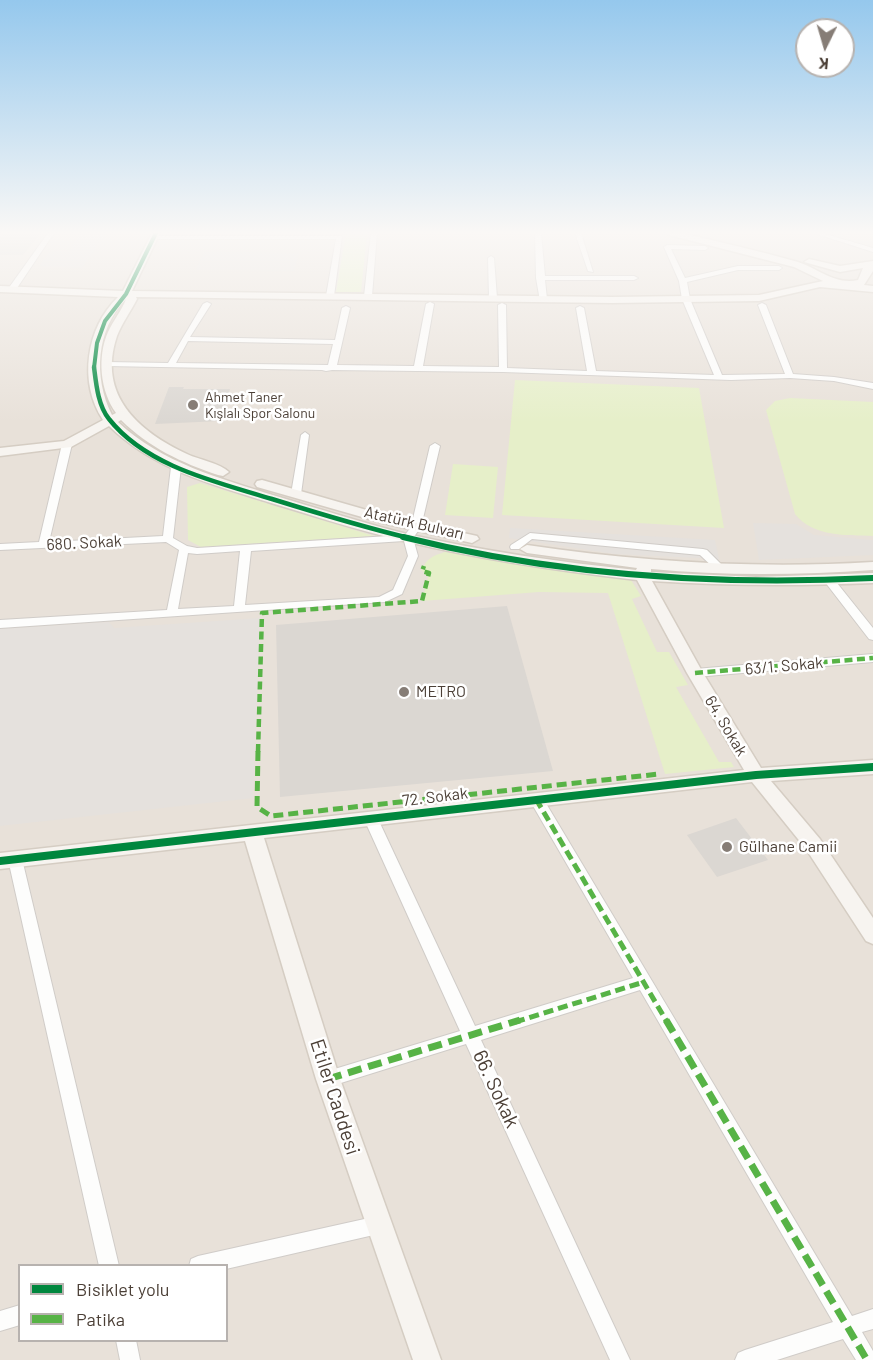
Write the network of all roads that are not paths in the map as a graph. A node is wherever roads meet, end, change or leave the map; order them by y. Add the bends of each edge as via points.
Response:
1 (123, 296) edge
2 (129, 296) edge
3 (378, 296) edge
4 (497, 296) edge
5 (686, 296) edge
6 (765, 296) edge
7 (543, 299) joint
8 (687, 301) junction
9 (498, 302) junction
10 (207, 304) dead end
11 (430, 304) dead end
12 (762, 305) dead end
13 (346, 308) dead end
14 (580, 308) dead end
15 (97, 338) junction
16 (112, 338) junction
17 (185, 339) junction
18 (339, 342) junction
19 (171, 365) junction
20 (107, 367) junction
21 (332, 367) junction
22 (418, 369) junction
23 (503, 370) junction
24 (591, 373) junction
25 (790, 376) junction
26 (719, 377) junction
27 (873, 386) edge
28 (122, 415) junction
29 (108, 420) junction
30 (305, 435) dead end
31 (67, 444) junction
32 (435, 446) dead end
33 (0, 452) edge
34 (176, 467) junction
35 (296, 494) junction
36 (412, 533) junction
37 (168, 539) junction
38 (43, 545) junction
39 (0, 547) edge
40 (515, 547) junction
41 (246, 548) junction
42 (184, 549) junction
43 (873, 566) edge
44 (719, 567) junction
45 (644, 570) junction
46 (873, 578) edge
47 (828, 580) junction
48 (239, 609) junction
49 (172, 614) junction
50 (0, 624) edge
51 (873, 636) edge
52 (873, 658) edge
53 (695, 674) junction
54 (873, 767) edge
55 (756, 775) junction
56 (536, 799) junction
57 (371, 819) junction
58 (252, 832) junction
59 (7, 860) edge
60 (873, 935) edge
61 (644, 982) junction
62 (472, 1035) junction
63 (328, 1079) junction
64 (378, 1225) junction
65 (108, 1264) edge
66 (207, 1264) edge
67 (18, 1316) edge
68 (873, 1319) edge
69 (0, 1321) edge
70 (847, 1326) junction
71 (126, 1342) edge
72 (130, 1360) edge
73 (427, 1360) edge
74 (620, 1360) edge
75 (746, 1360) edge
76 (867, 1360) edge

1 - 15 street
2 - 16 street via 132,299
3 - 9 street
4 - 9 street
5 - 8 street
6 - 8 street
7 - 8 street
7 - 9 street
8 - 26 street
9 - 23 street
10 - 17 street
11 - 22 street
12 - 25 street
13 - 18 street
14 - 24 street
15 - 16 street
15 - 29 street via 93,366
16 - 20 street
17 - 18 street
17 - 19 street
18 - 21 street
19 - 20 street
19 - 21 street
20 - 21 street via 302,374
20 - 28 street
21 - 22 street
22 - 23 street
23 - 24 street
24 - 26 street
25 - 26 street
25 - 27 street
28 - 29 street
28 - 35 street, Atatürk Bulvarı via 149,436 204,466
29 - 31 street
29 - 34 street, Atatürk Bulvarı
30 - 35 street
31 - 33 street
31 - 38 street
32 - 36 street
34 - 36 street, Atatürk Bulvarı via 265,496
34 - 37 street
35 - 36 street, Atatürk Bulvarı
36 - 40 street, Atatürk Bulvarı
36 - 41 street
36 - 45 street, Atatürk Bulvarı via 530,561
36 - 48 street via 413,556 398,592 381,600
37 - 38 street, 680. Sokak
37 - 42 street
38 - 39 street, 680. Sokak
40 - 44 street via 530,536 703,552
40 - 45 street, Atatürk Bulvarı
41 - 42 street
41 - 48 street
42 - 49 street
43 - 44 street, Atatürk Bulvarı
44 - 45 street, Atatürk Bulvarı
45 - 47 street, Atatürk Bulvarı
45 - 53 street, 64. Sokak
46 - 47 street, Atatürk Bulvarı
47 - 51 street
48 - 49 street
49 - 50 street
52 - 53 street, 63/1. Sokak
53 - 55 street, 64. Sokak
54 - 55 street, 72. Sokak
55 - 56 street, 72. Sokak
55 - 60 street, 64. Sokak via 813,844
56 - 57 street, 72. Sokak
56 - 61 street
57 - 58 street, 72. Sokak
57 - 62 street, 66. Sokak
58 - 59 street, 72. Sokak
58 - 63 street, Etiler Caddesi
59 - 65 street
61 - 62 street
61 - 70 street
62 - 63 street
62 - 74 street, 66. Sokak
63 - 64 street, Etiler Caddesi
64 - 66 street
64 - 73 street, Etiler Caddesi
67 - 69 street
68 - 70 street
70 - 75 street
70 - 76 street
71 - 72 street

